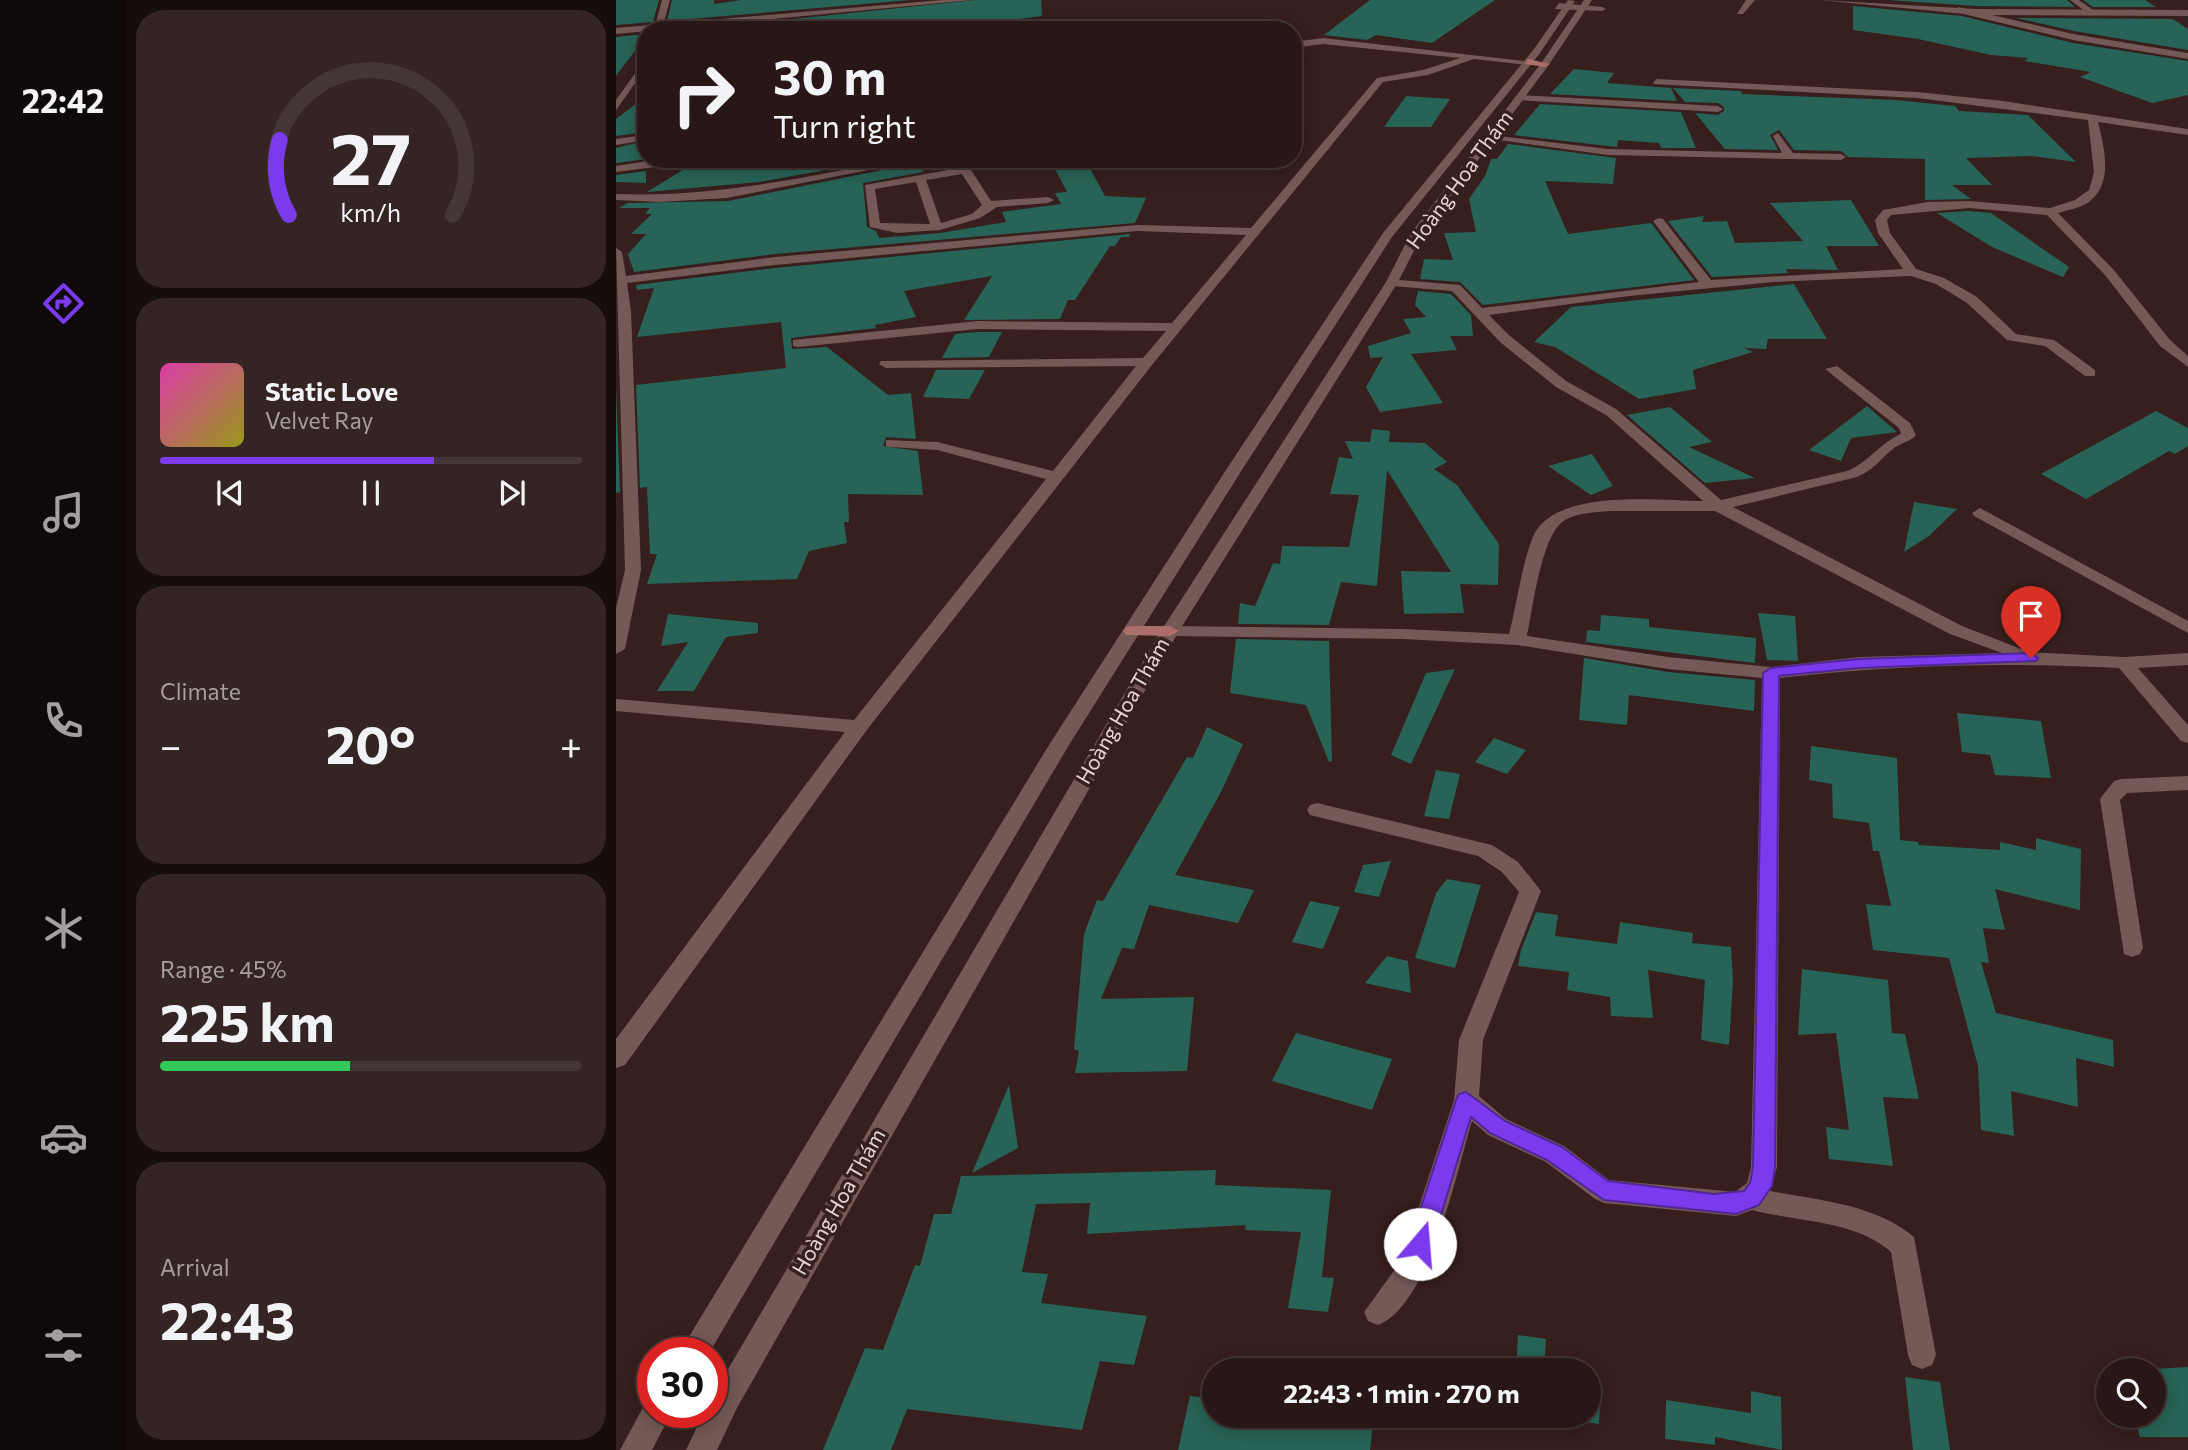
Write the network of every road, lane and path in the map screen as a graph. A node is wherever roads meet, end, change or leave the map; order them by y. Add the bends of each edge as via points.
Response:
1 (666, 0) edge
2 (968, 0) edge
3 (1588, 0) edge
4 (1751, 0) edge
5 (1823, 0) edge
6 (1962, 0) edge
7 (2074, 0) edge
8 (952, 1) edge
9 (1866, 2) edge
10 (1565, 3) edge
11 (1958, 10) junction
12 (1740, 12) dead end
13 (1976, 12) junction
14 (2093, 13) junction
15 (2188, 13) edge
16 (660, 21) edge
17 (749, 21) edge
18 (637, 30) edge
19 (616, 31) edge
20 (1302, 44) edge
21 (1395, 49) junction
22 (1474, 56) junction
23 (2188, 56) edge
24 (1385, 58) dead end
25 (1536, 63) junction
26 (637, 74) edge
27 (1656, 82) dead end
28 (1520, 98) junction
29 (617, 104) edge
30 (1718, 109) dead end
31 (2093, 120) junction
32 (2188, 132) edge
33 (1778, 136) dead end
34 (1490, 138) junction
35 (637, 139) dead end
36 (616, 142) edge
37 (1790, 157) junction
38 (1842, 157) dead end
39 (637, 166) edge
40 (871, 168) edge
41 (616, 169) edge
42 (965, 170) joint
43 (920, 177) junction
44 (616, 197) edge
45 (1048, 200) dead end
46 (988, 206) junction
47 (2051, 212) junction
48 (1659, 222) dead end
49 (936, 225) junction
50 (1255, 232) junction
51 (616, 252) edge
52 (1912, 272) junction
53 (621, 280) junction
54 (1392, 282) junction
55 (1707, 284) junction
56 (1482, 312) junction
57 (1177, 327) junction
58 (798, 343) dead end
59 (1147, 362) junction
60 (2188, 363) edge
61 (886, 364) dead end
62 (1832, 369) dead end
63 (2090, 373) dead end
64 (621, 384) edge
65 (622, 405) edge
66 (891, 443) dead end
67 (624, 449) edge
68 (1056, 477) junction
69 (1718, 506) junction
70 (1980, 513) dead end
71 (2188, 628) edge
72 (1132, 631) junction
73 (1170, 631) junction
74 (1517, 640) junction
75 (616, 649) edge
76 (2031, 658) junction
77 (2188, 659) edge
78 (2124, 663) junction
79 (1771, 673) junction
80 (616, 705) edge
81 (859, 727) junction
82 (2188, 737) edge
83 (2188, 783) edge
84 (1317, 810) dead end
85 (2132, 948) dead end
86 (616, 1058) edge
87 (1466, 1100) junction
88 (1752, 1198) junction
89 (1378, 1312) dead end
90 (703, 1337) edge
91 (1922, 1354) dead end
92 (648, 1428) edge
93 (635, 1450) edge
94 (701, 1450) edge

1 - 16 street
2 - 8 street
3 - 25 street, Hoàng Hoa Thám
4 - 12 street
5 - 9 street
6 - 13 street
7 - 14 street
8 - 17 street
9 - 11 street
10 - 25 street, Hoàng Hoa Thám
11 - 13 street
11 - 23 street via 2073,37
13 - 14 street
14 - 15 street
18 - 19 street
20 - 21 street via 1323,41
21 - 22 street
21 - 24 street
22 - 25 street
22 - 50 street via 1439,69 1376,76
25 - 28 street, Hoàng Hoa Thám
25 - 72 street, Hoàng Hoa Thám via 1387,235
26 - 29 street
27 - 31 street via 1868,91 2004,104
28 - 30 street
28 - 34 street, Hoàng Hoa Thám
31 - 32 street
31 - 47 street via 2100,149 2095,185 2088,197
33 - 37 street
34 - 37 street via 1594,151
34 - 54 street, Hoàng Hoa Thám via 1415,236
35 - 36 street
37 - 38 street
39 - 41 street
40 - 44 street via 727,195
42 - 43 street
42 - 46 street
43 - 49 street
43 - 49 street via 869,187 874,225 896,230
45 - 46 street
46 - 49 street via 978,215
47 - 52 street via 1953,204 1887,212 1881,220 1884,233
47 - 60 street via 2109,272 2165,343
48 - 55 street
50 - 53 street via 1137,228
50 - 57 street
51 - 53 street
52 - 55 street
52 - 63 street via 1940,281 1972,300 2012,337 2049,343
53 - 64 street via 625,311
54 - 56 street via 1456,288
54 - 73 street, Hoàng Hoa Thám
55 - 56 street
56 - 69 street via 1514,346 1561,384 1611,412
57 - 58 street via 978,325
57 - 59 street
59 - 61 street
59 - 68 street
62 - 69 street via 1905,426 1909,435 1888,446 1871,467
64 - 65 street
65 - 67 street
66 - 68 street via 937,446
67 - 75 street via 633,570
68 - 81 street
69 - 74 street via 1613,506 1579,509 1557,517 1541,537
69 - 76 street via 1956,630
70 - 71 street
72 - 73 main road
72 - 90 street, Hoàng Hoa Thám
73 - 74 street
73 - 94 street, Hoàng Hoa Thám via 726,1398
74 - 79 street
76 - 78 street
76 - 79 street via 1858,663
77 - 78 street
78 - 82 street
79 - 88 street via 1764,1167 1761,1186
80 - 81 street
81 - 86 street
83 - 85 street via 2121,786 2110,799
84 - 87 street via 1485,850 1510,867 1530,891 1471,1040
87 - 88 street via 1497,1127 1555,1154 1604,1191 1714,1203 1736,1204
87 - 89 street via 1413,1268
88 - 91 street via 1867,1223 1896,1236 1904,1246
92 - 93 street

